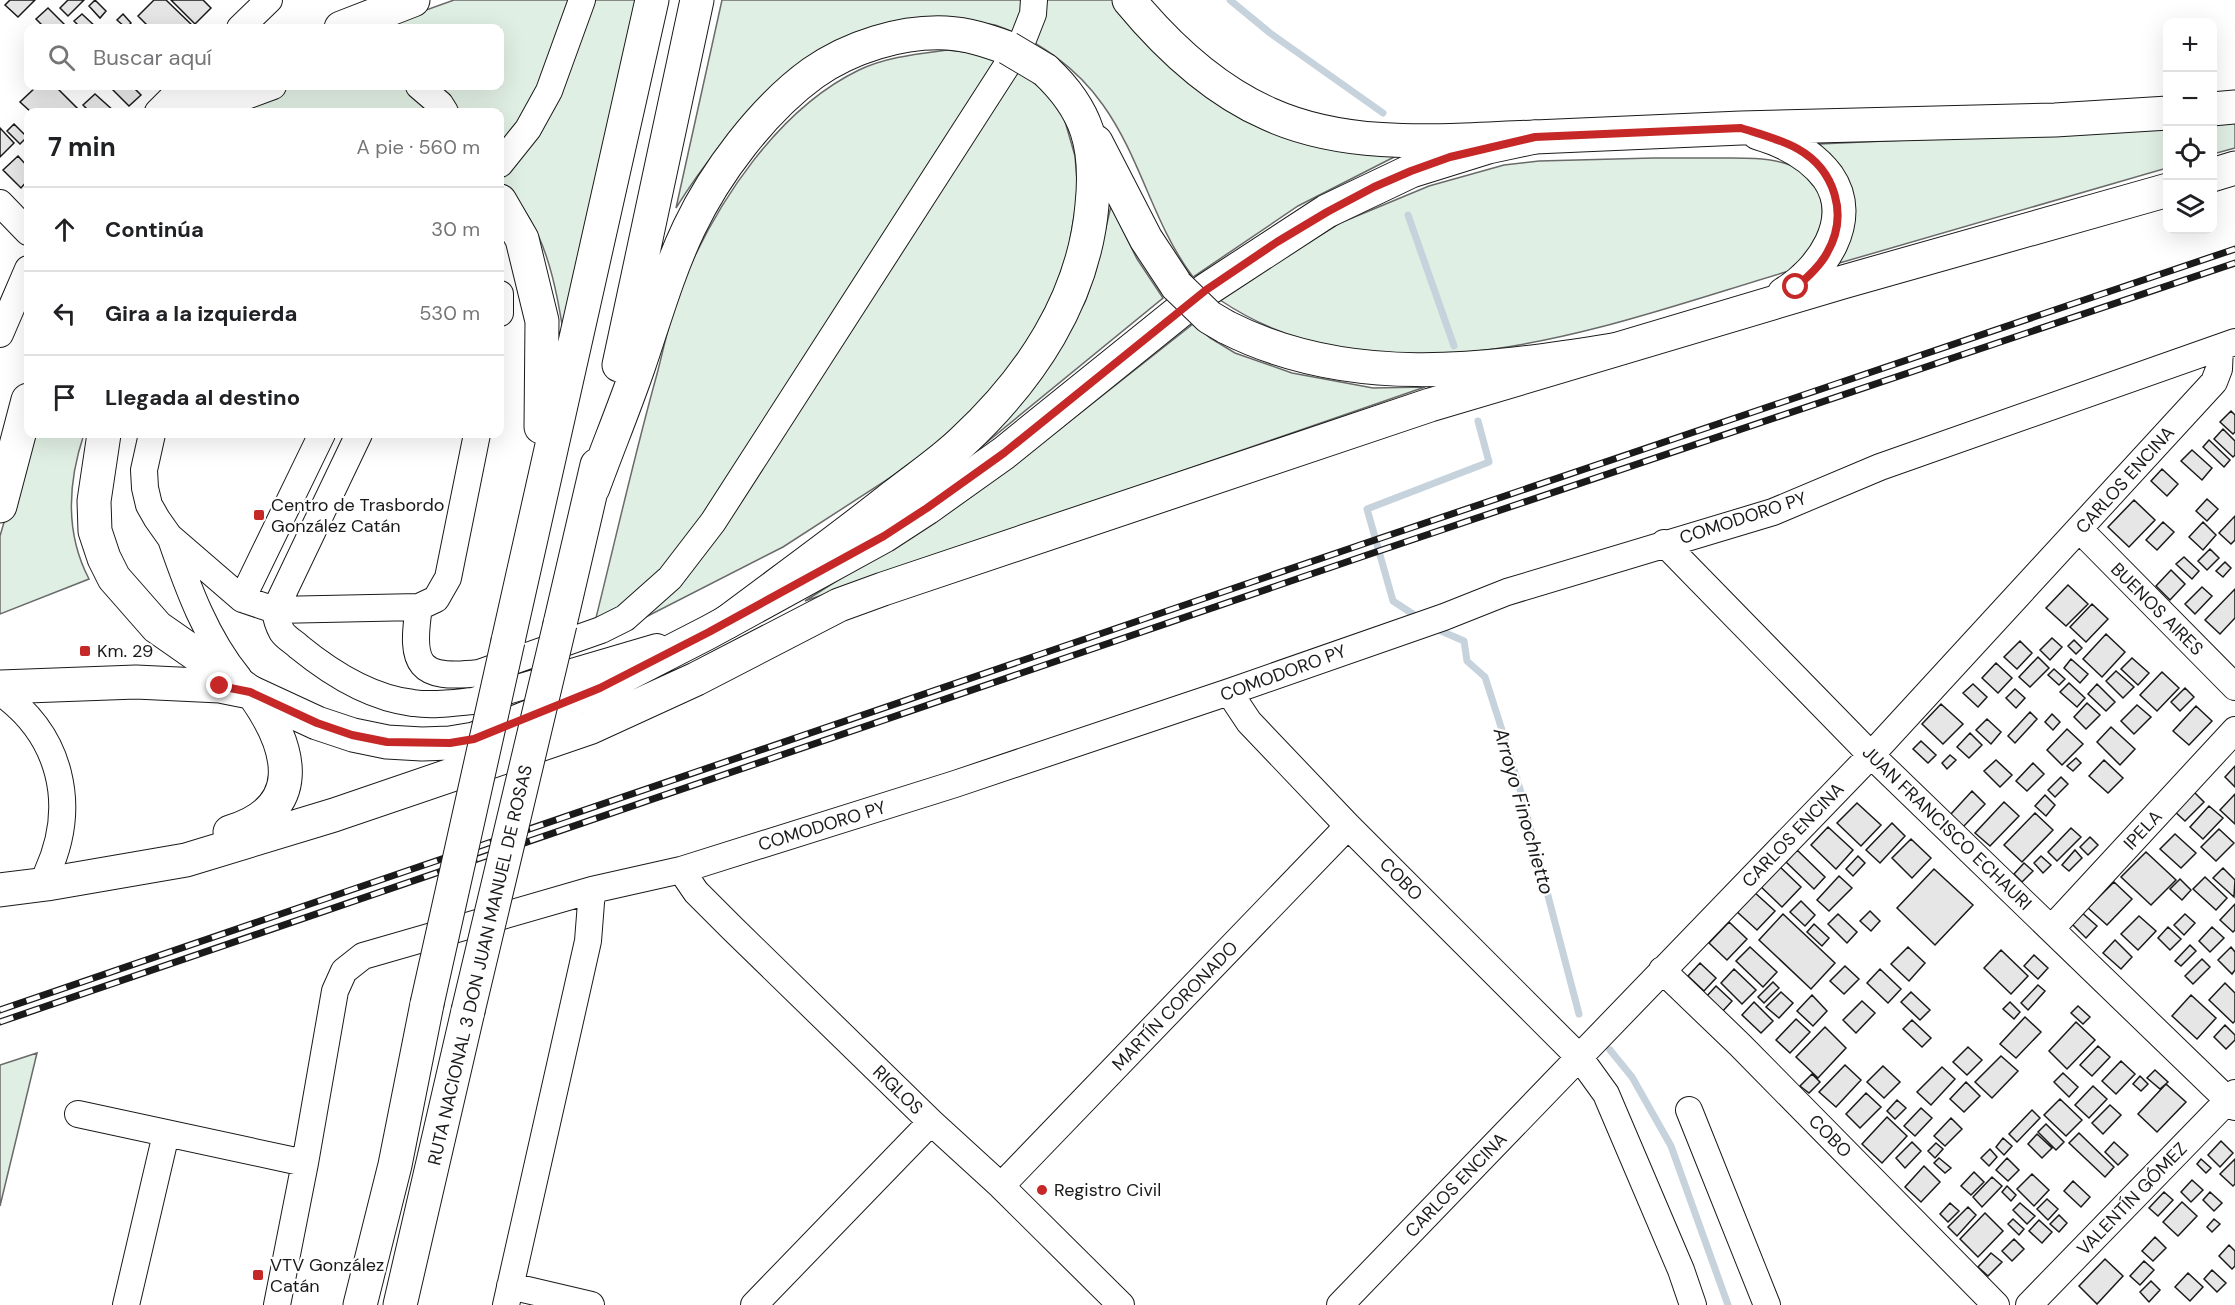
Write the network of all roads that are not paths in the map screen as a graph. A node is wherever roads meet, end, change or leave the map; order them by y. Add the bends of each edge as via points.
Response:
1 (269, 0) edge
2 (413, 0) edge
3 (582, 0) edge
4 (652, 0) edge
5 (697, 0) edge
6 (1034, 0) edge
7 (1129, 0) edge
8 (244, 24) edge
9 (350, 24) edge
10 (180, 90) edge
11 (220, 90) edge
12 (258, 90) edge
13 (424, 90) edge
14 (2235, 107) edge
15 (162, 108) edge
16 (195, 108) edge
17 (220, 108) edge
18 (442, 108) edge
19 (2217, 109) edge
20 (2163, 113) edge
21 (1087, 128) junction
22 (1741, 128) junction
23 (1535, 137) junction
24 (504, 159) edge
25 (2235, 168) edge
26 (2217, 174) edge
27 (2163, 191) edge
28 (0, 203) edge
29 (504, 208) edge
30 (24, 228) edge
31 (24, 278) edge
32 (1752, 309) junction
33 (0, 334) edge
34 (2227, 345) edge
35 (1613, 350) junction
36 (24, 415) edge
37 (103, 438) edge
38 (320, 438) edge
39 (357, 438) edge
40 (476, 438) edge
41 (154, 439) edge
42 (592, 488) junction
43 (0, 506) edge
44 (534, 528) junction
45 (2080, 530) junction
46 (170, 536) junction
47 (1665, 543) junction
48 (242, 599) junction
49 (419, 607) junction
50 (275, 610) junction
51 (718, 627) junction
52 (0, 687) edge
53 (2235, 687) edge
54 (0, 692) edge
55 (1229, 692) junction
56 (252, 694) junction
57 (2235, 730) edge
58 (1871, 755) junction
59 (1348, 826) junction
60 (681, 870) junction
61 (47, 873) junction
62 (0, 889) edge
63 (592, 891) junction
64 (2051, 929) junction
65 (1662, 970) junction
66 (1580, 1058) junction
67 (2233, 1100) edge
68 (1689, 1110) dead end
69 (78, 1114) dead end
70 (931, 1122) junction
71 (166, 1134) junction
72 (305, 1163) junction
73 (1001, 1186) junction
74 (508, 1296) edge
75 (126, 1305) edge
76 (277, 1305) edge
77 (360, 1305) edge
78 (400, 1305) edge
79 (591, 1305) edge
80 (754, 1305) edge
81 (1121, 1305) edge
82 (1340, 1305) edge
83 (1693, 1305) edge
84 (1767, 1305) edge
85 (1996, 1305) edge
86 (2029, 1305) edge

1 - 8 street
2 - 9 main road
3 - 24 street via 544,101
4 - 44 main road
5 - 42 main road
6 - 49 street via 1022,42 713,522 670,578 625,618 601,630 478,673 443,675 430,672 422,664 415,634
7 - 23 main road via 1207,77 1270,115 1345,135 1383,139
10 - 15 street
11 - 16 main road
12 - 17 street
13 - 18 street
14 - 19 main road
20 - 22 main road
21 - 35 main road, bridge via 1106,157 1146,238 1177,285 1209,317 1255,342 1325,362 1424,370 1488,367
21 - 42 main road, bridge via 1078,108 1045,70 1008,48 979,38 946,33 879,42 821,69 783,99 754,129 689,226
21 - 51 main road via 1094,190 1085,249 1058,323 1038,355 991,414 960,444
22 - 23 main road
22 - 32 main road via 1772,137 1818,164 1830,179 1838,214 1836,233 1813,272 1796,287
23 - 51 main road via 1411,171 1327,212 1206,290 1004,453 927,508 884,536
25 - 26 main road
27 - 32 main road
28 - 30 street
29 - 44 main road via 522,239 542,321 543,408
31 - 33 street
32 - 35 main road
34 - 45 street, CARLOS ENCINA via 2214,382
34 - 47 street, COMODORO PY via 1880,467 1773,512
35 - 62 main road via 1430,405 883,589 839,605 696,679 589,728 334,815 186,860
36 - 43 main road
37 - 56 main road via 94,501 95,531 114,578 157,627
38 - 48 street
39 - 50 street
40 - 49 street via 448,578 436,599
41 - 46 street via 144,470 145,488 149,505
42 - 78 main road, RUTA NACIONAL 3 DON JUAN MANUEL DE ROSAS, bridge
44 - 77 main road, bridge via 427,1004 395,1165
45 - 53 street, BUENOS AIRES
45 - 58 street, CARLOS ENCINA
46 - 48 street
46 - 56 street via 205,625 230,668
47 - 55 street, COMODORO PY via 1507,592
47 - 58 street, JUAN FRANCISCO ECHAURI
48 - 50 street
49 - 50 street
50 - 51 street via 284,634 330,669 358,686 414,704 473,701
51 - 56 main road via 600,688 474,739 450,743 387,742 352,735
52 - 56 main road via 136,682 220,686
54 - 61 street via 38,727 56,766 63,812 60,838
55 - 59 street, COBO via 1249,722
55 - 60 street, COMODORO PY
56 - 61 main road via 277,733 285,770 279,800 260,820 184,846
57 - 64 street, IPELA
58 - 64 street, JUAN FRANCISCO ECHAURI
58 - 65 street, CARLOS ENCINA
59 - 66 street, COBO
59 - 73 street, MARTÍN CORONADO
60 - 63 street, COMODORO PY
60 - 70 street, RIGLOS via 696,892
61 - 62 main road
63 - 72 street, COMODORO PY via 363,956 344,971 335,991
63 - 74 street via 588,941
64 - 67 street, JUAN FRANCISCO ECHAURI
65 - 66 street, CARLOS ENCINA
65 - 85 street, COBO
66 - 82 street, CARLOS ENCINA
66 - 83 street, COBO via 1606,1094
67 - 86 street, VALENTÍN GÓMEZ
68 - 84 street
69 - 71 street
70 - 73 street, RIGLOS
70 - 80 street
71 - 72 street
71 - 75 street
72 - 76 street
73 - 81 street, RIGLOS
74 - 79 street

